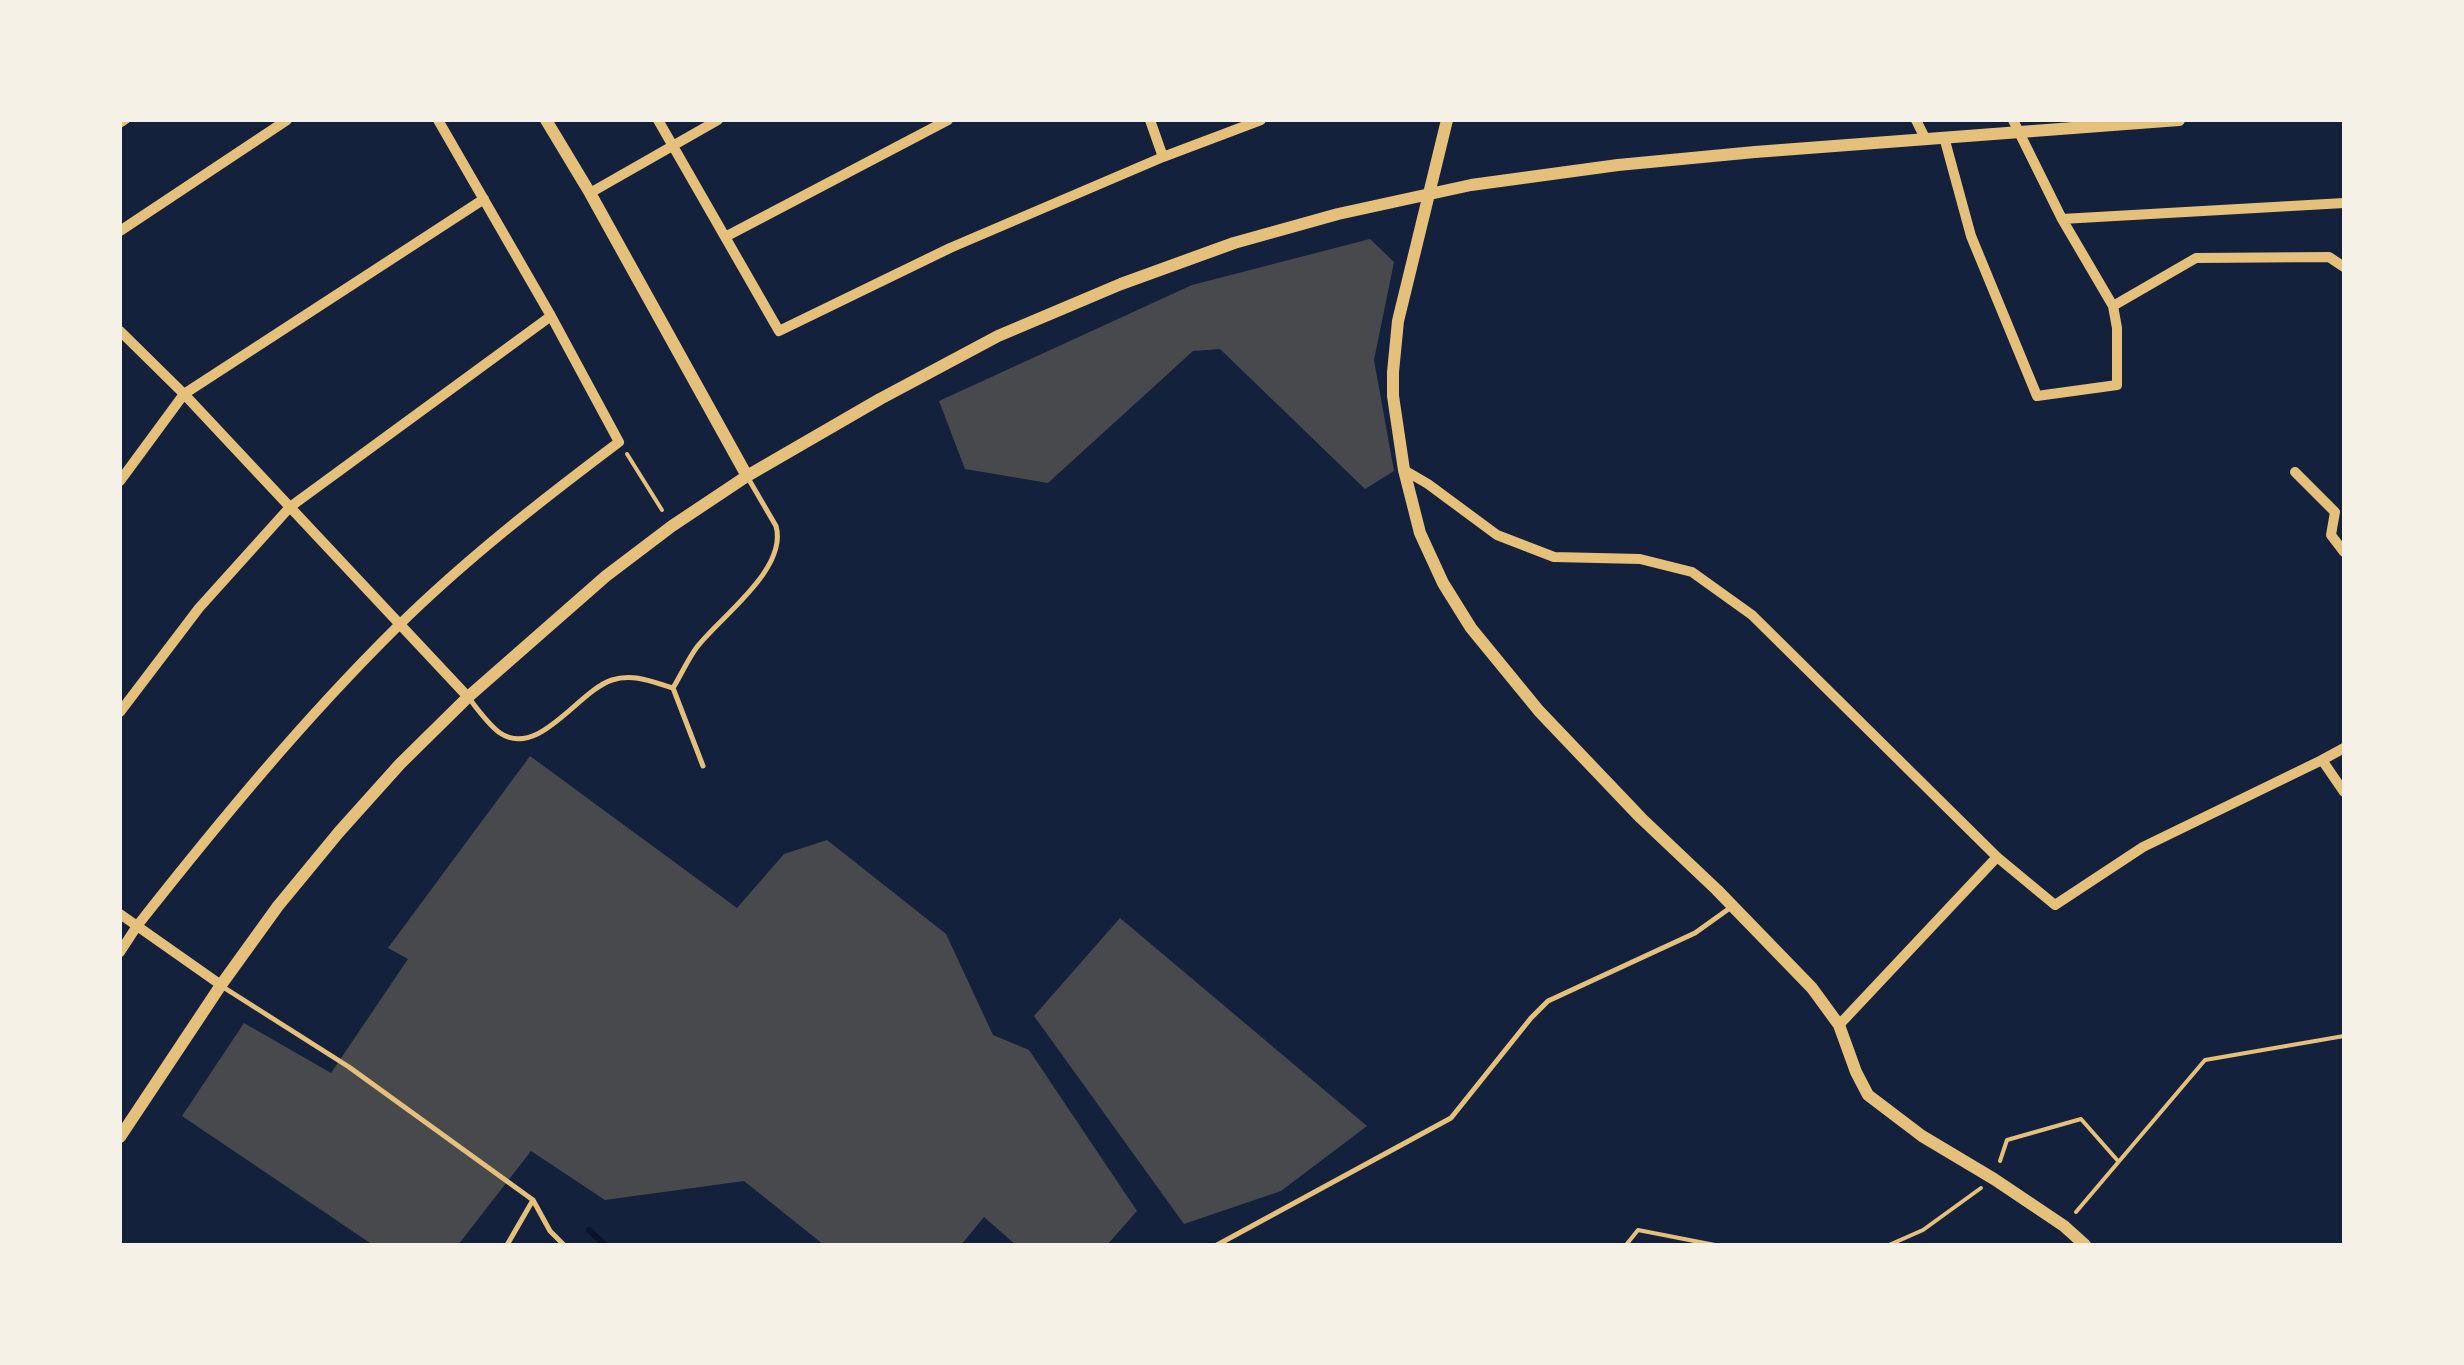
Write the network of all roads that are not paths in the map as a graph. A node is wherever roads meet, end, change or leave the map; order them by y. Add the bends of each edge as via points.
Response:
1 (126, 120) edge
2 (286, 120) edge
3 (438, 120) edge
4 (546, 120) edge
5 (658, 120) edge
6 (718, 120) edge
7 (948, 120) edge
8 (1150, 120) edge
9 (1262, 120) edge
10 (1447, 120) edge
11 (1916, 120) edge
12 (2178, 120) edge
13 (120, 124) edge
14 (2016, 126) edge
15 (1944, 137) junction
16 (1925, 138) junction
17 (673, 146) junction
18 (1163, 157) junction
19 (590, 193) junction
20 (1429, 193) junction
21 (484, 200) junction
22 (2344, 203) edge
23 (2062, 219) junction
24 (120, 231) edge
25 (725, 237) junction
26 (2344, 267) edge
27 (2113, 306) junction
28 (552, 316) junction
29 (120, 330) edge
30 (184, 394) junction
31 (1404, 470) junction
32 (2296, 472) dead end
33 (747, 476) junction
34 (120, 481) edge
35 (290, 507) junction
36 (2344, 552) edge
37 (400, 624) junction
38 (673, 688) junction
39 (468, 697) junction
40 (120, 712) edge
41 (2344, 748) edge
42 (2322, 760) junction
43 (703, 766) dead end
44 (2344, 792) edge
45 (1997, 857) junction
46 (1732, 906) junction
47 (120, 914) edge
48 (137, 926) junction
49 (120, 952) edge
50 (221, 985) junction
51 (1839, 1025) junction
52 (120, 1137) edge
53 (533, 1200) junction
54 (507, 1245) edge
55 (564, 1245) edge
56 (1217, 1245) edge
57 (2085, 1245) edge

1 - 13 street
2 - 24 street
3 - 21 street
4 - 19 street
5 - 17 street
6 - 17 street
7 - 25 street
8 - 18 street
9 - 18 street
10 - 20 street
11 - 16 street
12 - 14 street
14 - 15 street
14 - 23 street
15 - 16 street
15 - 27 street via 1971,236 2037,396 2117,385
16 - 20 street via 1618,165
17 - 19 street
17 - 25 street
18 - 25 street via 950,248 779,331
19 - 33 street
20 - 31 street via 1394,348
20 - 33 street via 1234,243 1104,292 998,336
21 - 28 street
21 - 30 street
22 - 23 street
23 - 27 street
26 - 27 street via 2328,257 2196,258
28 - 35 street
28 - 37 street via 620,442 537,504
29 - 30 street
30 - 34 street
30 - 35 street
31 - 45 street via 1497,534 1554,556 1640,558 1692,572 1752,615
31 - 46 street via 1420,532 1471,628 1539,710
32 - 36 street via 2336,512 2331,535
33 - 38 lane via 778,535 771,564 695,649
33 - 39 street via 581,597
35 - 37 street
35 - 40 street
37 - 39 street
37 - 48 street via 264,770
38 - 39 lane via 636,677 613,680 526,740 504,736
38 - 43 lane
39 - 50 street via 339,832
41 - 42 street
42 - 44 street
42 - 45 street via 2144,847 2055,905
45 - 51 street
46 - 51 street
46 - 56 lane via 1694,933 1548,1000 1451,1118
47 - 48 street
48 - 49 street
48 - 50 street
50 - 52 street
50 - 53 lane via 350,1067
51 - 57 street via 1868,1094
53 - 54 lane
53 - 55 lane

